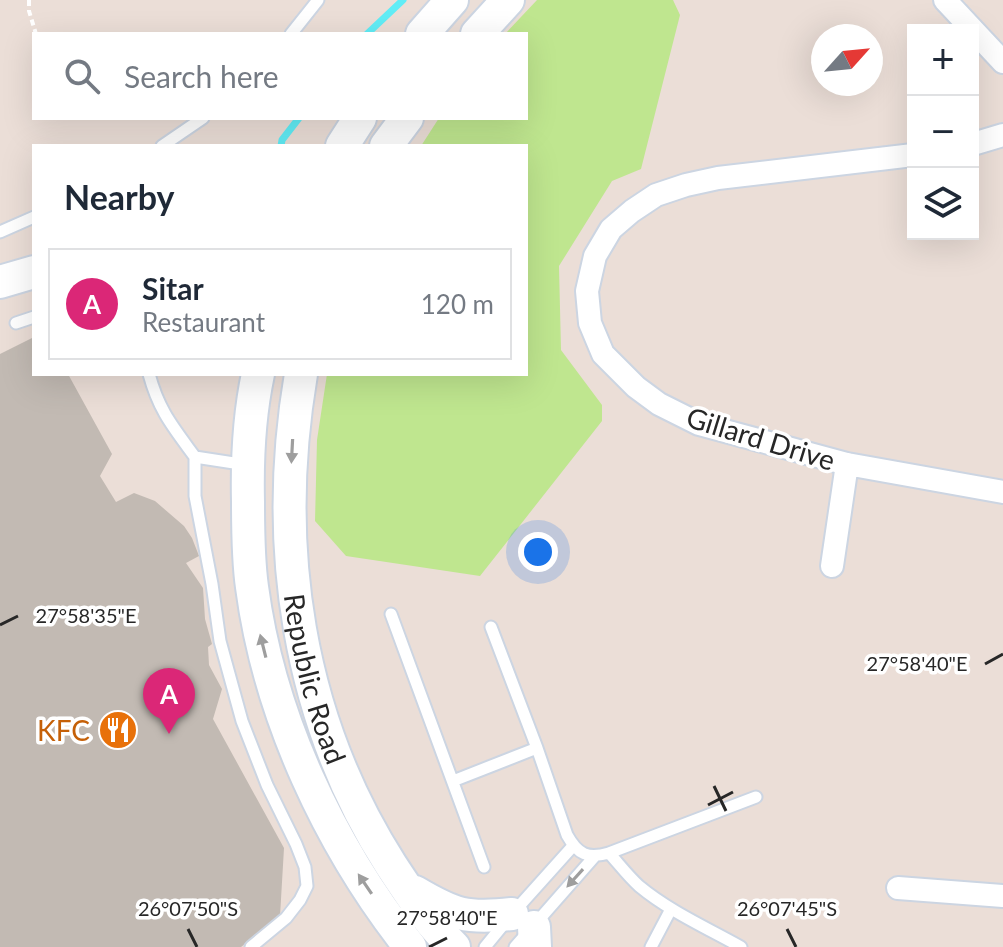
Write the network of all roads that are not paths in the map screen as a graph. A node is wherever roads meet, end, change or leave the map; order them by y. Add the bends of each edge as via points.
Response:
1 (318, 0) edge
2 (452, 0) edge
3 (508, 0) edge
4 (945, 0) edge
5 (293, 32) edge
6 (424, 32) edge
7 (479, 32) edge
8 (1003, 62) edge
9 (200, 120) edge
10 (359, 120) edge
11 (406, 120) edge
12 (1003, 135) edge
13 (979, 142) edge
14 (165, 144) edge
15 (343, 144) edge
16 (388, 144) edge
17 (907, 156) edge
18 (32, 218) edge
19 (0, 232) edge
20 (32, 273) edge
21 (0, 282) edge
22 (32, 318) edge
23 (16, 323) dead end
24 (150, 376) edge
25 (258, 376) edge
26 (301, 376) edge
27 (195, 457) junction
28 (847, 464) junction
29 (247, 465) junction
30 (1003, 492) edge
31 (832, 566) dead end
32 (391, 614) dead end
33 (491, 627) dead end
34 (537, 748) junction
35 (453, 781) junction
36 (756, 797) dead end
37 (573, 846) junction
38 (609, 853) junction
39 (594, 857) junction
40 (484, 867) dead end
41 (405, 886) junction
42 (898, 888) dead end
43 (1003, 896) edge
44 (671, 909) junction
45 (524, 934) edge
46 (251, 947) edge
47 (410, 947) edge
48 (454, 947) edge
49 (485, 947) edge
50 (651, 947) edge
51 (741, 947) edge

1 - 5 lane
2 - 6 main road
3 - 7 main road
4 - 8 street
9 - 14 lane
10 - 15 main road
11 - 16 main road
12 - 13 street
17 - 28 street, Gillard Drive via 718,178 656,195 611,229 595,256 587,291 590,323 603,354 659,404 699,424
18 - 19 lane
20 - 21 main road
22 - 23 lane
24 - 27 lane via 163,414
25 - 29 main road, Republic Road
26 -> 41 main road, Republic Road via 293,430 290,547 306,663 340,769 369,830
27 - 29 lane
27 - 46 lane via 195,496 220,641 242,721 305,867 307,886 300,900
28 - 30 street, Gillard Drive
28 - 31 street
47 -> 29 main road, Republic Road via 332,831 286,723 251,585
32 - 35 lane
33 - 34 lane
34 - 35 lane
34 - 37 lane
35 - 40 lane
36 - 38 lane
37 - 39 lane
37 - 45 lane
38 - 39 lane
38 - 44 lane via 634,881
39 -> 45 lane
41 - 45 main road via 441,907
41 - 48 main road, Republic Road
42 - 43 street
44 - 50 lane
44 - 51 lane
45 - 49 lane

